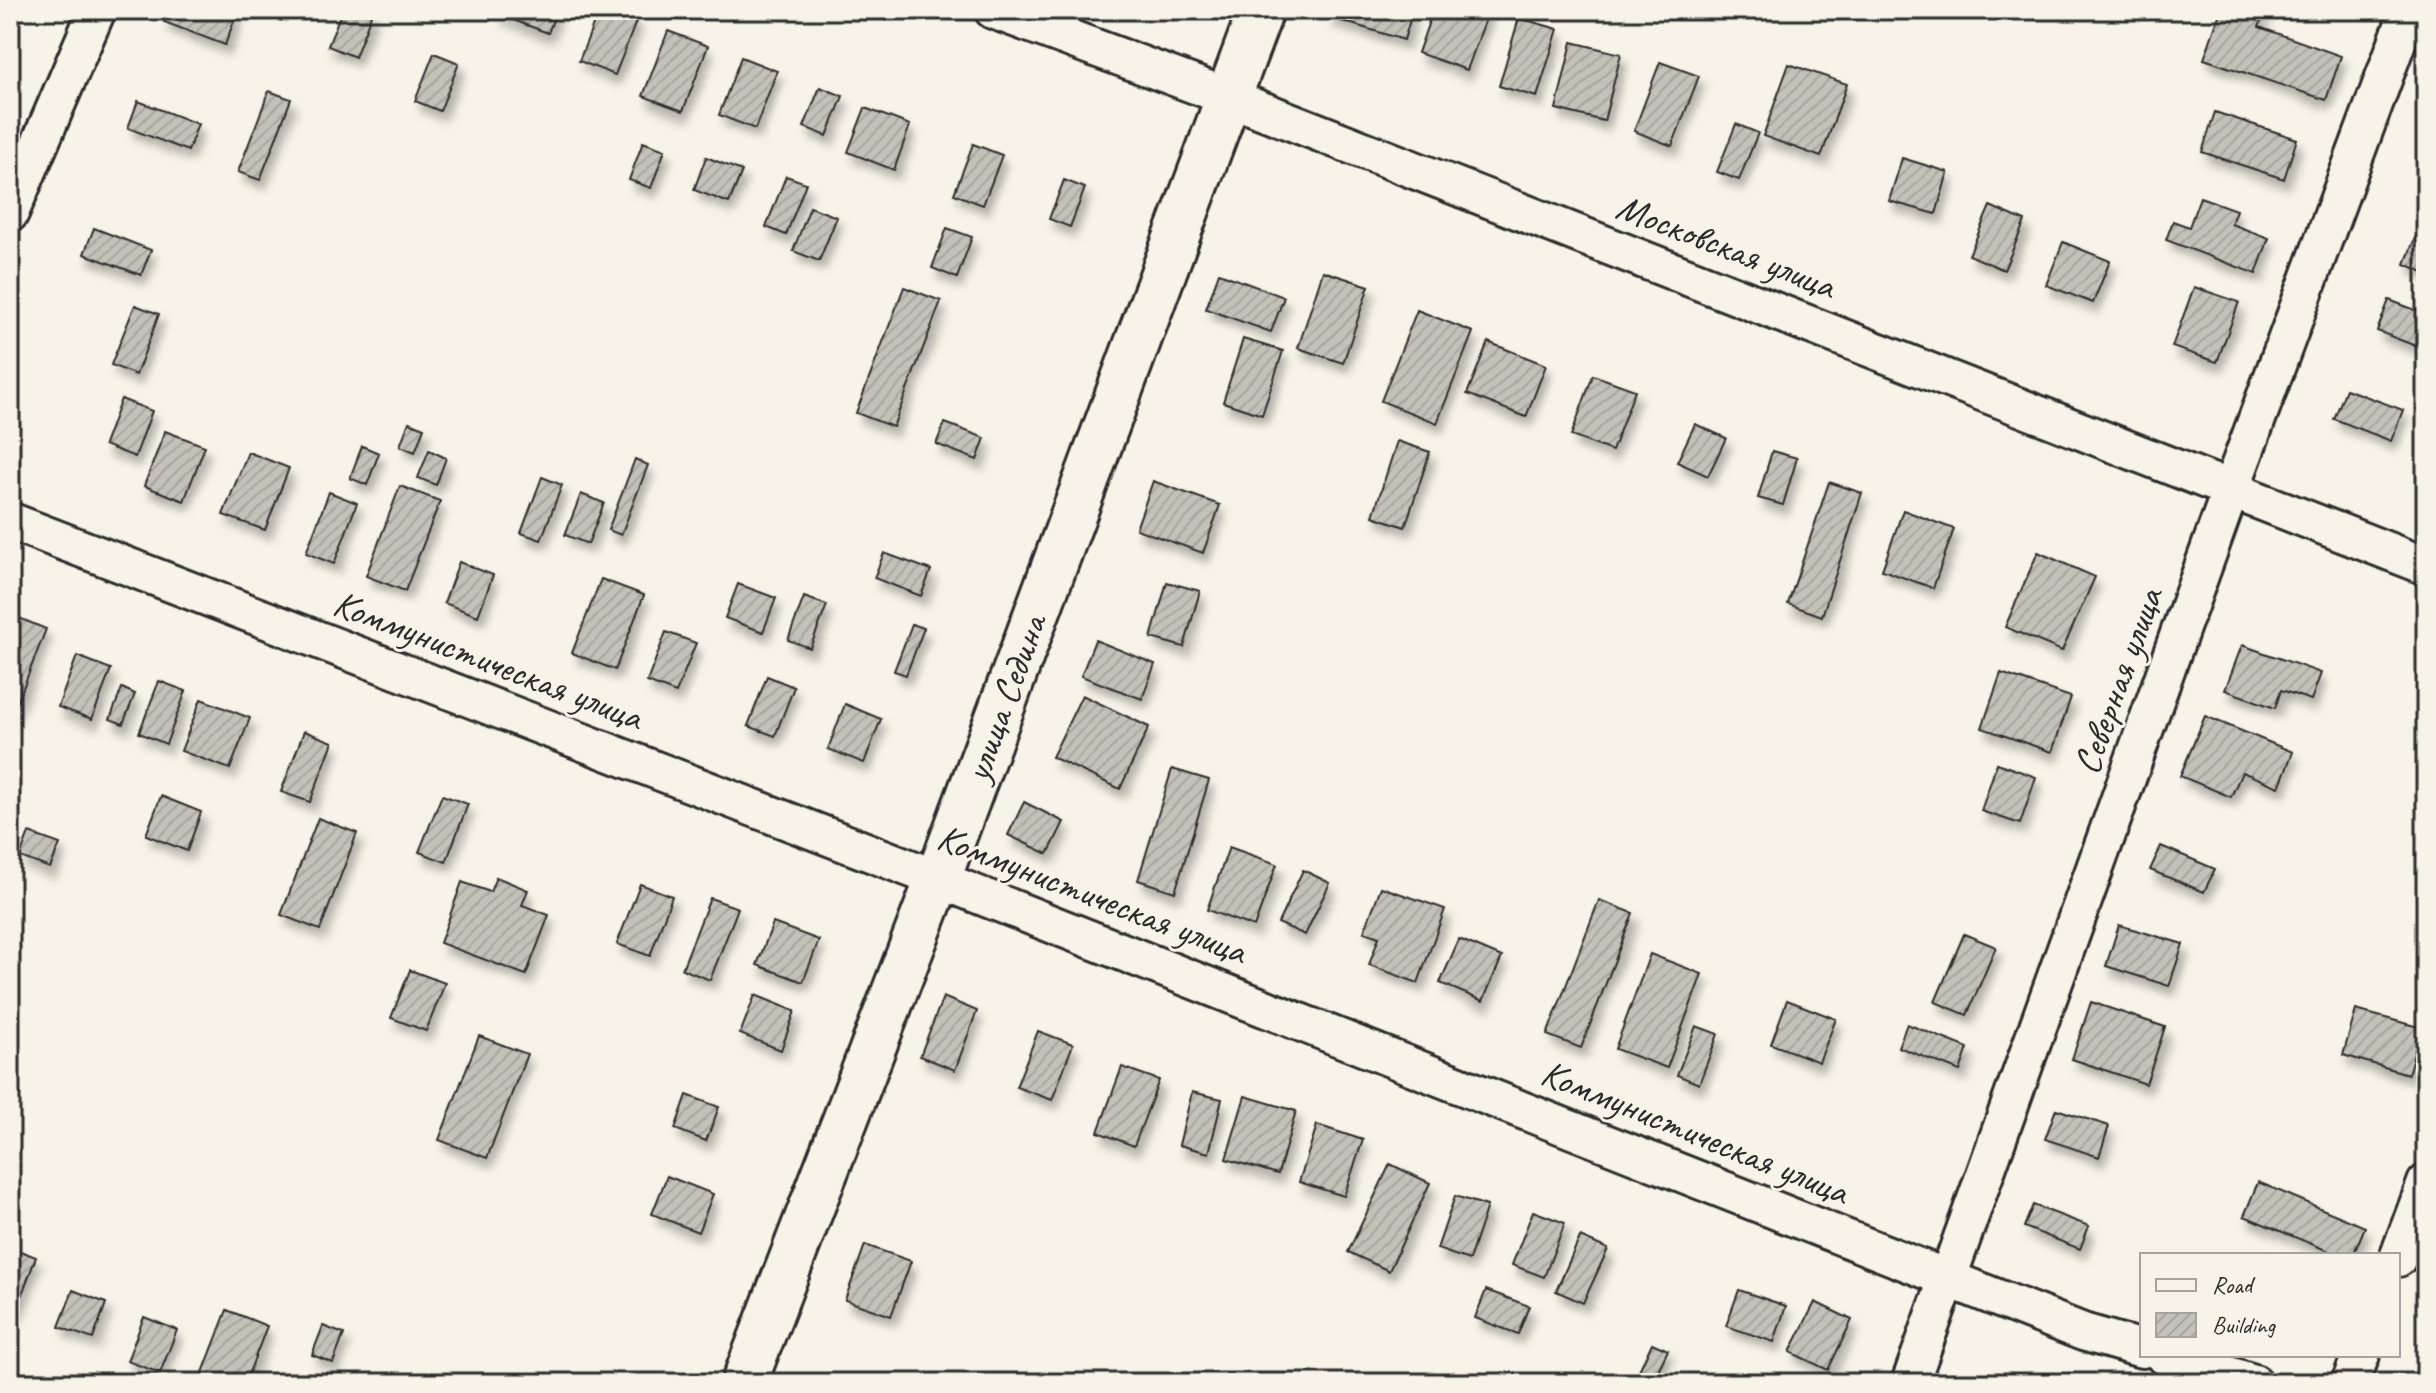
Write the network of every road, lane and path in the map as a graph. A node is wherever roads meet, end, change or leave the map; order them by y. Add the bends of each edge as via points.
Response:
1 (97, 10) edge
2 (993, 10) edge
3 (1261, 10) edge
4 (2409, 10) edge
5 (1228, 97) junction
6 (10, 213) edge
7 (2231, 489) junction
8 (10, 521) edge
9 (2426, 566) edge
10 (938, 879) junction
11 (2426, 1183) edge
12 (2400, 1253) edge
13 (1948, 1277) junction
14 (2140, 1348) edge
15 (2170, 1357) edge
16 (2360, 1357) edge
17 (744, 1383) edge
18 (1910, 1383) edge
19 (2254, 1383) edge
20 (2350, 1383) edge

1 - 6 street
2 - 5 street, Московская улица
3 - 5 main road, улица Седина
4 - 7 street, Северная улица
5 - 7 street, Московская улица
5 - 10 main road, улица Седина
7 - 9 street, Московская улица
7 - 13 street, Северная улица
8 - 10 street, Коммунистическая улица
10 - 13 street, Коммунистическая улица
10 - 17 main road, улица Седина
11 - 12 street
13 - 14 street, Коммунистическая улица via 2083,1332
13 - 18 street, Северная улица
15 - 19 street
16 - 20 street

